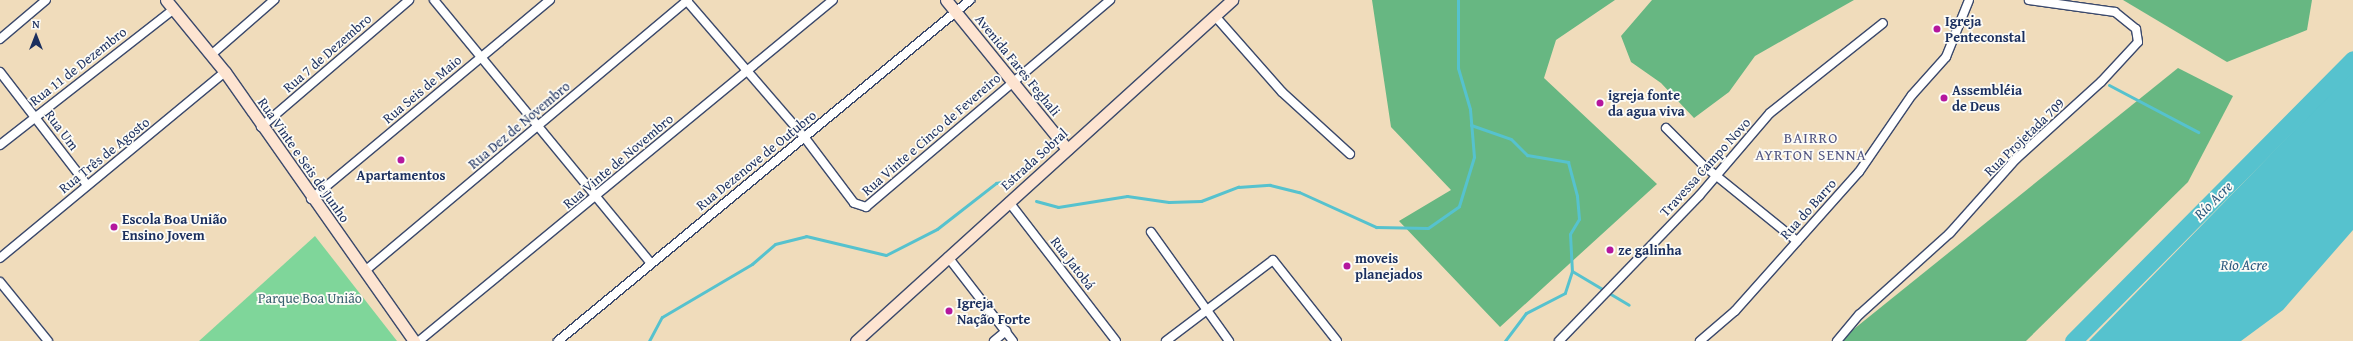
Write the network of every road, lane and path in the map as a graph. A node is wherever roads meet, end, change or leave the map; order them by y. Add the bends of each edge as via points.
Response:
1 (46, 0) edge
2 (166, 0) edge
3 (274, 0) edge
4 (409, 0) edge
5 (434, 0) edge
6 (550, 0) edge
7 (687, 0) edge
8 (833, 0) edge
9 (946, 0) edge
10 (970, 0) edge
11 (1110, 0) edge
12 (1232, 0) edge
13 (1969, 0) edge
14 (2029, 0) edge
15 (174, 9) junction
16 (955, 12) junction
17 (1215, 16) junction
18 (1883, 23) dead end
19 (0, 39) edge
20 (211, 55) junction
21 (481, 56) junction
22 (746, 71) junction
23 (0, 72) edge
24 (225, 72) junction
25 (1010, 83) junction
26 (34, 116) junction
27 (537, 126) junction
28 (262, 127) junction
29 (1666, 128) dead end
30 (805, 138) junction
31 (0, 145) edge
32 (1068, 149) junction
33 (1350, 154) dead end
34 (1716, 177) junction
35 (87, 185) junction
36 (311, 199) junction
37 (595, 199) junction
38 (1009, 202) junction
39 (1151, 232) dead end
40 (1797, 241) junction
41 (948, 257) junction
42 (0, 258) edge
43 (650, 262) junction
44 (366, 270) junction
45 (0, 282) edge
46 (1204, 310) junction
47 (1006, 332) junction
48 (48, 341) edge
49 (414, 341) edge
50 (419, 341) edge
51 (558, 341) edge
52 (856, 341) edge
53 (994, 341) edge
54 (1012, 341) edge
55 (1116, 341) edge
56 (1166, 341) edge
57 (1229, 341) edge
58 (1337, 341) edge
59 (1559, 341) edge
60 (1700, 341) edge
61 (1837, 341) edge

1 - 19 street
2 - 15 street, Rua Vinte e Seis de Junho
3 - 20 street
4 - 28 street, Rua 7 de Dezembro
5 - 21 street
6 - 21 street, Rua Seis de Maio
7 - 22 street
7 - 27 street, Rua Dez de Novembro
8 - 22 street, Rua Vinte de Novembro
9 - 16 street, Avenida Fares Feghali
10 - 16 street, Rua Dezenove de Outubro
11 - 25 street, Rua Vinte e Cinco de Fevereiro
12 - 17 street, Estrada Sobral
13 - 40 street, Rua do Barro via 1946,57 1912,95 1859,172
14 - 61 street, Rua Projetada 709 via 2115,12 2136,29 2138,42 2101,82 2016,159 1950,233 1860,314
15 - 20 street, Rua Vinte e Seis de Junho
15 - 26 street, Rua 11 de Dezembro
16 - 25 street, Avenida Fares Feghali
16 - 30 street, Rua Dezenove de Outubro
17 - 32 street, Estrada Sobral
17 - 33 street via 1282,92
18 - 34 street, Travessa Campo Novo via 1770,112
20 - 24 street, Rua Vinte e Seis de Junho
21 - 27 street
21 - 36 street, Rua Seis de Maio
22 - 30 street
22 - 37 street, Rua Vinte de Novembro
23 - 26 street, Rua Um
24 - 28 street, Rua Vinte e Seis de Junho
24 - 35 street, Rua Três de Agosto
25 - 30 street, Rua Vinte e Cinco de Fevereiro via 871,204 860,207
25 - 32 street, Avenida Fares Feghali
26 - 31 street, Rua 11 de Dezembro
26 - 35 street, Rua Um
27 - 37 street
27 - 44 street, Rua Dez de Novembro
28 - 36 street, Rua Vinte e Seis de Junho
29 - 34 street
30 - 43 street, Rua Dezenove de Outubro
32 - 38 street, Estrada Sobral
34 - 40 street
34 - 59 street, Travessa Campo Novo
35 - 42 street, Rua Três de Agosto
36 - 44 street, Rua Vinte e Seis de Junho
37 - 43 street
37 - 50 street, Rua Vinte de Novembro via 491,278
38 - 41 street, Estrada Sobral
38 - 55 street, Rua Jatobá
39 - 46 street
40 - 60 street, Rua do Barro via 1734,311
41 - 47 street
41 - 52 street, Estrada Sobral
43 - 51 street, Rua Dezenove de Outubro
44 - 49 street, Rua Vinte e Seis de Junho
45 - 48 street
46 - 56 street
46 - 57 street
46 - 58 street via 1273,260
47 - 53 street
47 - 54 street

